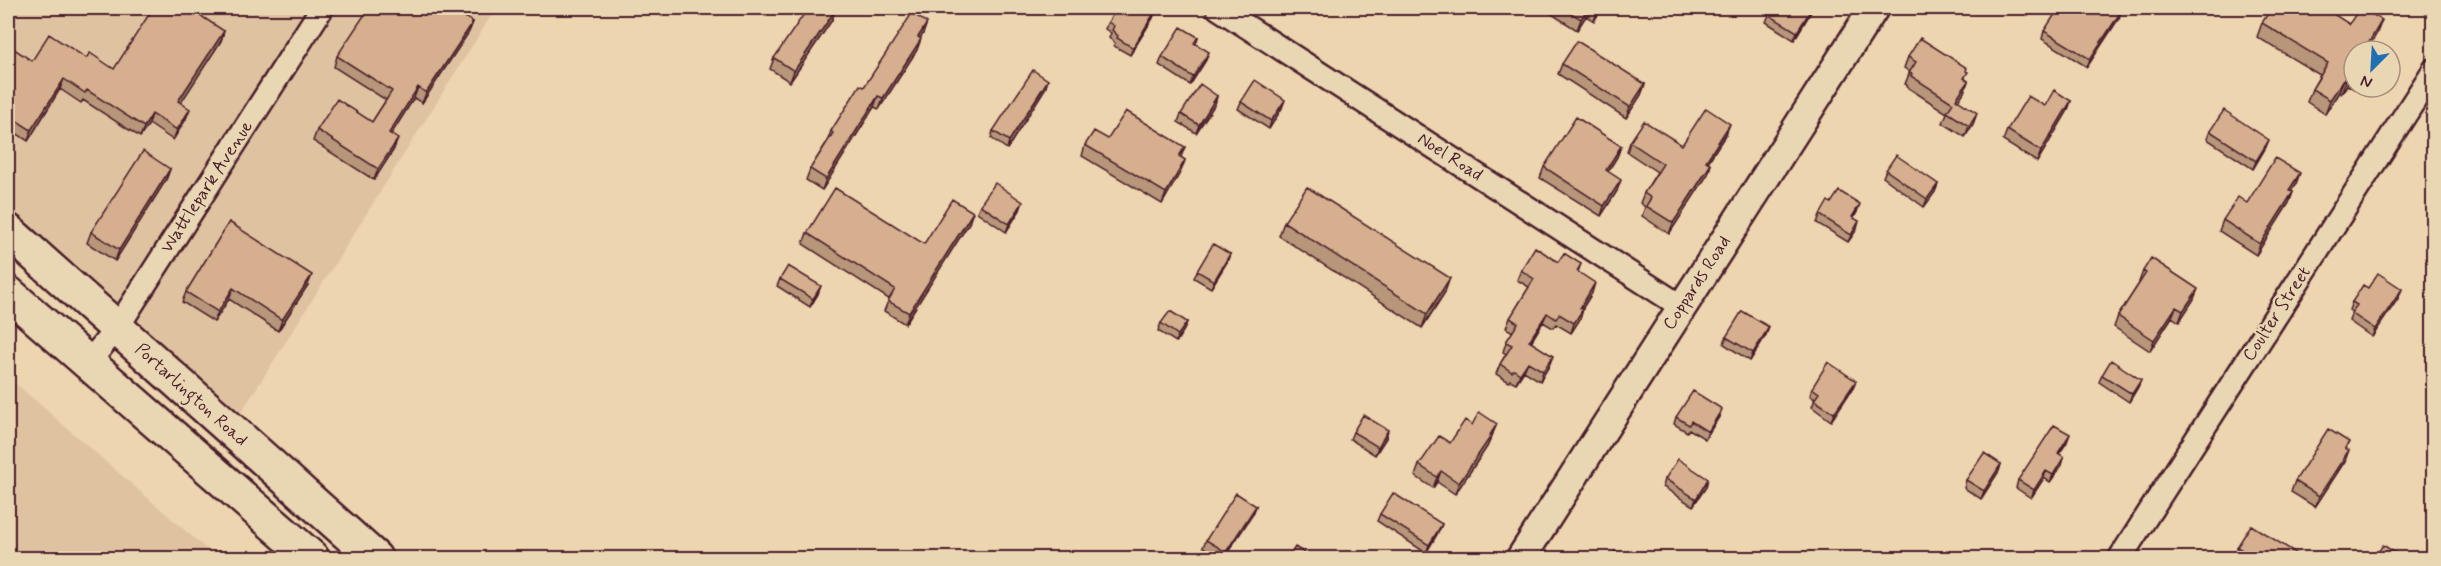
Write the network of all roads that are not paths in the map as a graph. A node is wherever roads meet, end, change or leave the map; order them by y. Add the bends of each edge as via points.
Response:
1 (322, 8) edge
2 (1218, 8) edge
3 (1874, 8) edge
4 (2433, 70) edge
5 (8, 231) edge
6 (8, 293) edge
7 (1682, 307) junction
8 (117, 328) junction
9 (88, 363) junction
10 (312, 558) edge
11 (375, 558) edge
12 (1521, 558) edge
13 (2121, 558) edge

1 - 8 street, Wattlepark Avenue
2 - 7 street, Noel Road
3 - 7 street, Coppards Road
4 - 13 street, Coulter Street
5 - 8 main road, Portarlington Road
6 - 9 main road
7 - 12 street, Coppards Road
8 - 9 street, Wattlepark Avenue
8 - 11 main road, Portarlington Road
9 - 10 main road

